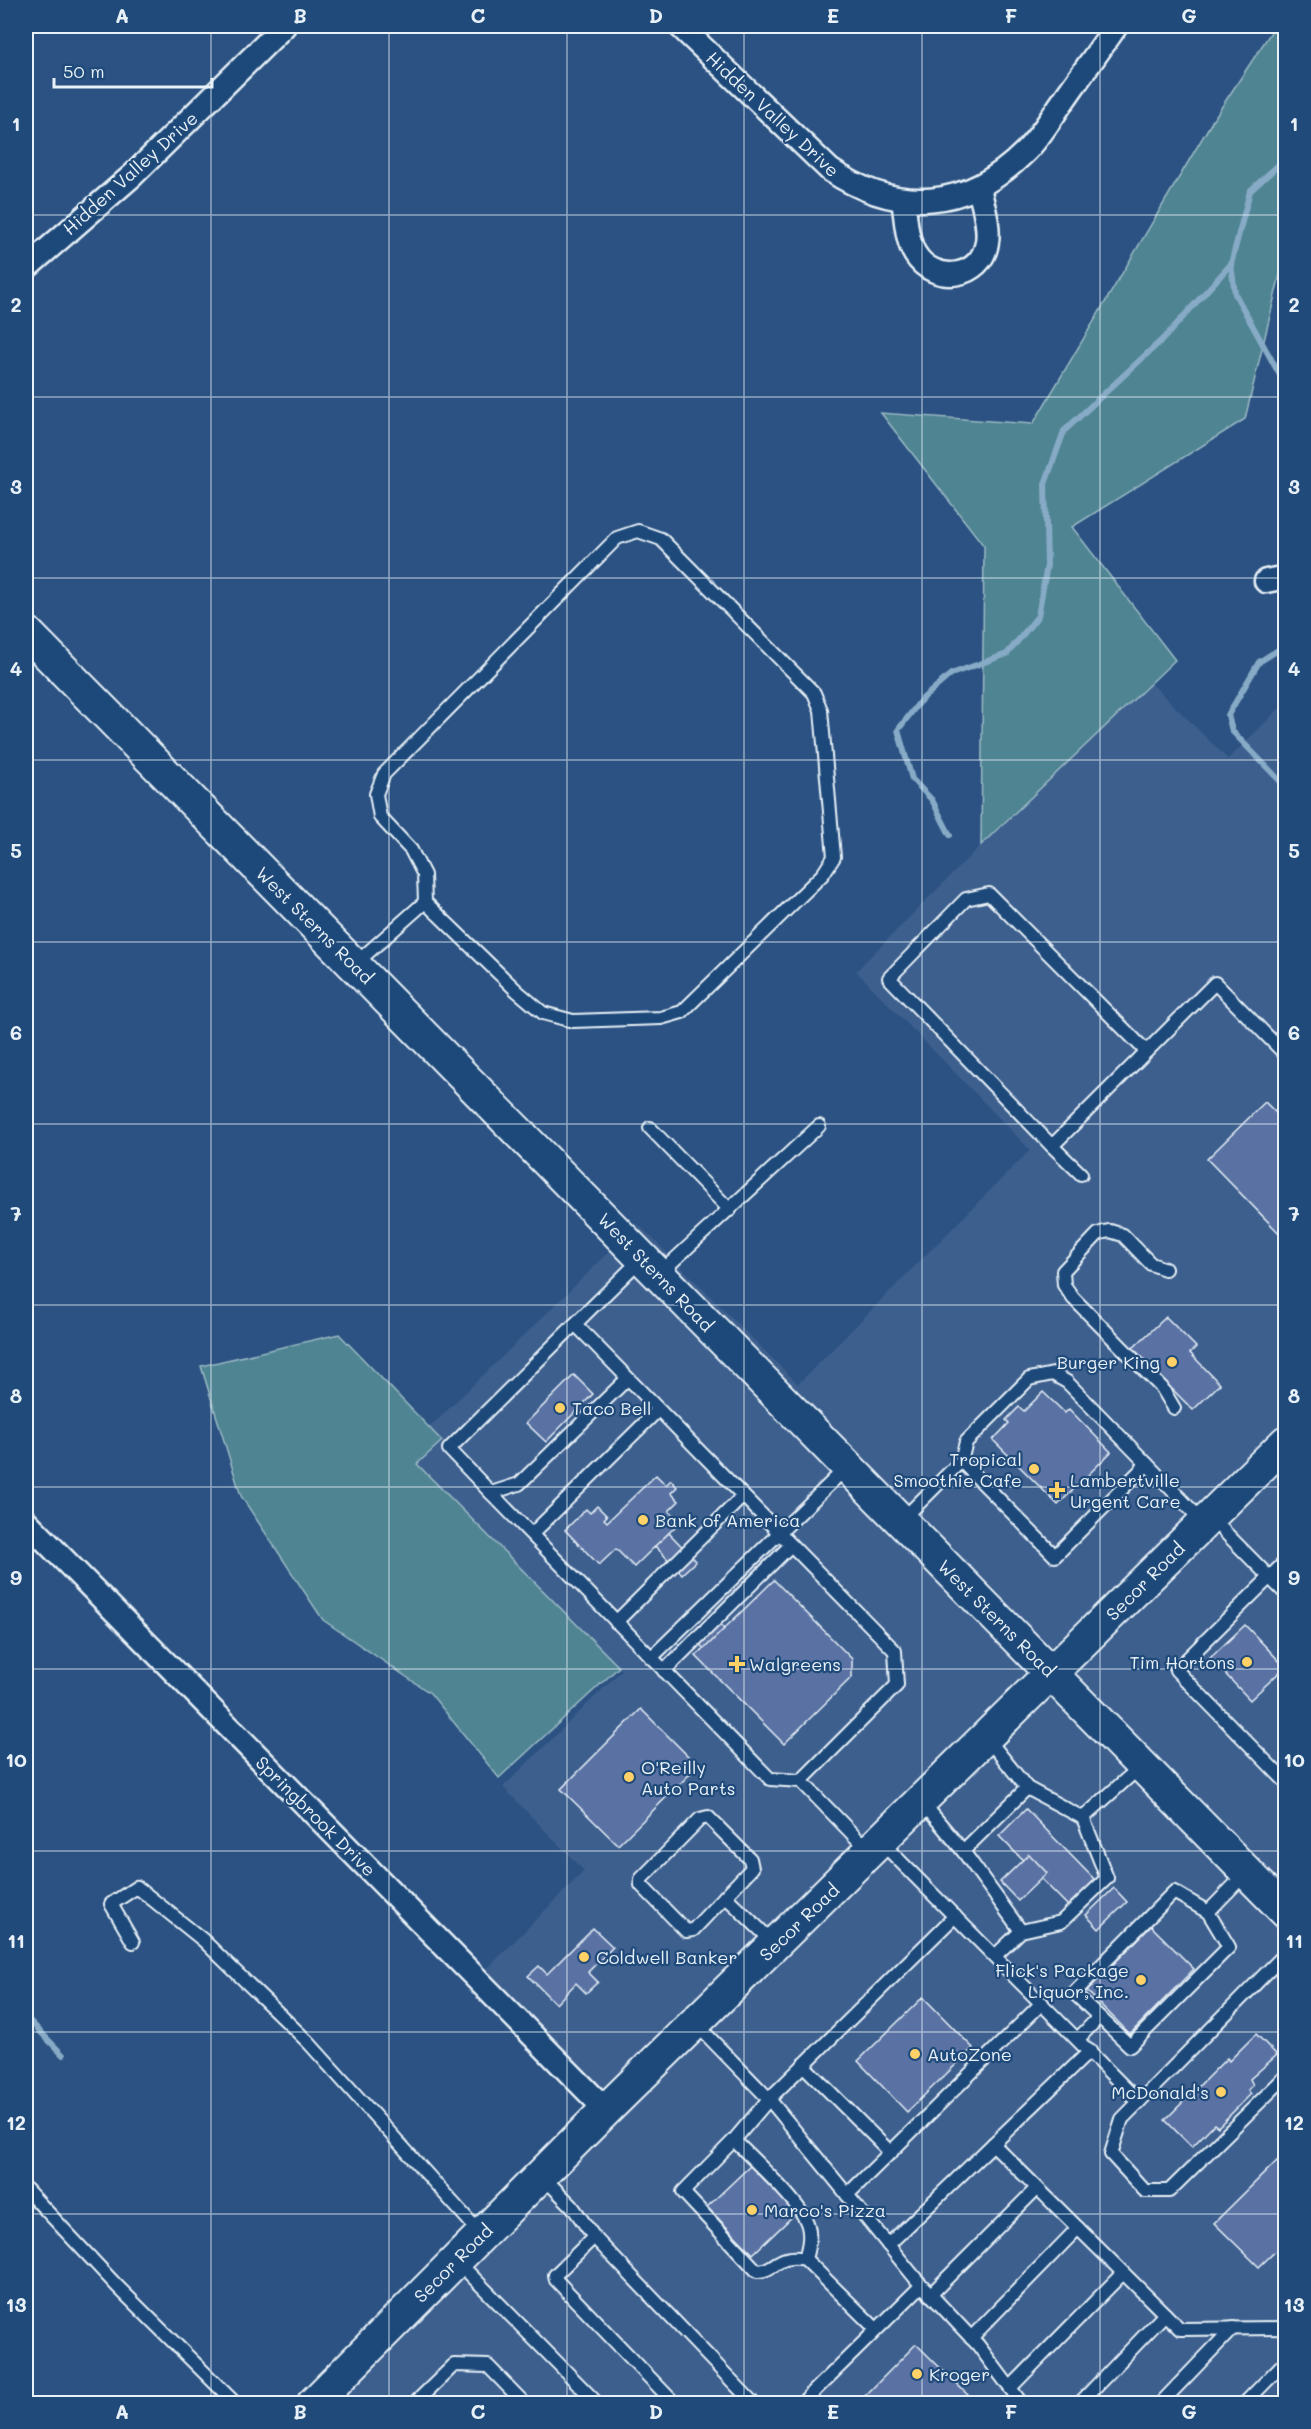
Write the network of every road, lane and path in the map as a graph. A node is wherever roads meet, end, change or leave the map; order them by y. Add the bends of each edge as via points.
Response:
1 (284, 26) edge
2 (680, 26) edge
3 (1116, 26) edge
4 (979, 187) junction
5 (903, 200) junction
6 (26, 268) edge
7 (26, 632) edge
8 (425, 902) junction
9 (354, 965) junction
10 (1146, 1051) junction
11 (1286, 1055) edge
12 (819, 1126) dead end
13 (650, 1128) dead end
14 (1052, 1146) junction
15 (1081, 1174) dead end
16 (729, 1210) junction
17 (650, 1267) junction
18 (1165, 1269) dead end
19 (575, 1324) junction
20 (627, 1379) junction
21 (1174, 1408) dead end
22 (658, 1410) junction
23 (1286, 1442) edge
24 (961, 1461) junction
25 (1147, 1464) junction
26 (847, 1467) junction
27 (491, 1493) junction
28 (742, 1496) junction
29 (1207, 1520) junction
30 (26, 1521) edge
31 (901, 1521) junction
32 (779, 1533) junction
33 (531, 1534) junction
34 (791, 1545) junction
35 (1286, 1561) edge
36 (1269, 1577) junction
37 (1286, 1594) edge
38 (616, 1622) junction
39 (651, 1658) junction
40 (664, 1671) junction
41 (1051, 1674) junction
42 (987, 1738) junction
43 (1142, 1765) junction
44 (801, 1781) junction
45 (1286, 1782) edge
46 (1027, 1788) junction
47 (921, 1802) junction
48 (1083, 1818) junction
49 (876, 1847) junction
50 (963, 1851) junction
51 (1247, 1872) junction
52 (725, 1896) junction
53 (1208, 1912) junction
54 (1286, 1912) edge
55 (955, 1916) junction
56 (1021, 1930) junction
57 (133, 1942) dead end
58 (775, 1945) junction
59 (1286, 1953) edge
60 (995, 1956) junction
61 (1042, 2003) junction
62 (1099, 2017) junction
63 (695, 2023) junction
64 (1078, 2039) junction
65 (1090, 2051) junction
66 (803, 2065) junction
67 (1286, 2076) edge
68 (769, 2099) junction
69 (1139, 2102) junction
70 (606, 2110) junction
71 (734, 2140) junction
72 (993, 2144) junction
73 (891, 2153) junction
74 (542, 2175) junction
75 (1037, 2188) junction
76 (26, 2189) edge
77 (847, 2195) junction
78 (1078, 2228) junction
79 (481, 2235) junction
80 (594, 2237) junction
81 (888, 2245) junction
82 (805, 2259) junction
83 (456, 2260) junction
84 (1123, 2273) junction
85 (921, 2286) junction
86 (930, 2295) junction
87 (1165, 2314) junction
88 (1233, 2328) junction
89 (1286, 2328) edge
90 (876, 2330) junction
91 (971, 2338) junction
92 (1286, 2361) edge
93 (1010, 2388) junction
94 (236, 2403) edge
95 (313, 2403) edge
96 (414, 2403) edge
97 (525, 2403) edge
98 (598, 2403) edge
99 (675, 2403) edge
100 (754, 2403) edge
101 (801, 2403) edge
102 (1022, 2403) edge
103 (1079, 2403) edge
104 (1160, 2403) edge
105 (1244, 2403) edge

1 - 6 street, Hidden Valley Drive via 133,175
2 - 5 street, Hidden Valley Drive via 830,170 866,190
3 - 4 street, Hidden Valley Drive via 1031,145
4 - 5 street, Hidden Valley Drive via 944,199
4 - 5 street via 988,230 985,251 971,267 950,275 929,269 914,254
7 - 9 main road, West Sterns Road
8 - 8 lane via 543,1013 573,1021 661,1018 682,1012 823,874 834,857 821,710 814,693 661,539 638,531 617,538 384,774 376,795 380,817 411,850 424,875
8 - 9 lane
9 - 17 main road, West Sterns Road
10 - 11 lane via 1215,983
10 - 14 lane
10 - 14 lane via 989,894 966,899 889,978
12 - 16 lane
13 - 16 lane
14 - 15 lane
16 - 17 lane
17 - 19 lane
17 - 26 main road, West Sterns Road
18 - 21 lane via 1151,1264 1123,1235 1110,1231 1098,1234 1063,1271 1063,1278 1073,1298 1162,1388
19 - 20 lane
19 - 27 lane via 449,1449
20 - 22 lane
20 - 27 lane via 519,1484
22 - 28 lane
22 - 33 lane
23 - 29 main road, Secor Road
24 - 25 lane via 1055,1556
24 - 25 lane via 966,1442 1029,1379 1053,1374 1067,1382
24 - 31 lane
25 - 29 lane
26 - 31 main road, West Sterns Road
26 - 32 lane
27 - 33 lane
28 - 32 lane
28 - 38 lane
29 - 36 lane
29 - 41 main road, Secor Road
30 - 70 street, Springbrook Drive
31 - 41 main road, West Sterns Road
32 - 34 lane
32 - 39 lane
33 - 38 lane
34 - 40 lane
34 - 44 lane via 895,1651 897,1685
35 - 36 lane
36 - 37 lane
36 - 45 lane via 1176,1670
38 - 39 lane
39 - 40 lane
40 - 44 lane via 770,1779
41 - 42 main road, Secor Road
41 - 43 main road, West Sterns Road
42 - 46 lane
42 - 47 main road, Secor Road
43 - 48 lane
43 - 51 main road, West Sterns Road
44 - 49 lane
46 - 48 lane
46 - 50 lane
47 - 49 main road, Secor Road
47 - 50 lane
48 - 56 lane via 1107,1878 1061,1922
49 - 55 lane
49 - 58 main road, Secor Road
50 - 56 lane
51 - 53 lane
51 - 54 main road, West Sterns Road
52 - 52 lane via 693,1930 686,1931 641,1885 641,1879 700,1818 708,1817 750,1859 752,1868
52 - 58 lane
53 - 62 lane via 1174,1892 1074,1993
53 - 62 lane via 1228,1947 1130,2046
55 - 60 lane
55 - 66 lane
56 - 60 lane
57 - 79 lane via 111,1904 137,1887 203,1941 309,2043
58 - 63 main road, Secor Road
59 - 69 lane
60 - 61 lane
61 - 64 lane
61 - 73 lane
62 - 64 lane
63 - 68 lane
63 - 70 main road, Secor Road
64 - 65 lane
65 - 69 lane
65 - 72 lane
66 - 68 lane
66 - 73 lane
67 - 69 lane via 1170,2191 1145,2191 1111,2154 1122,2119
68 - 71 lane
68 - 77 lane
70 - 74 main road, Secor Road
71 - 82 lane via 804,2217 809,2237
71 - 82 lane via 683,2192 757,2271 786,2258
72 - 75 lane
72 - 81 lane
73 - 77 lane
74 - 79 main road, Secor Road
74 - 80 lane via 572,2206
75 - 78 lane
75 - 86 lane
76 - 94 lane
77 - 81 lane
78 - 84 lane
78 - 91 lane
79 - 83 main road, Secor Road
80 - 99 lane via 555,2274 556,2280
80 - 100 lane
81 - 85 lane
82 - 90 lane
83 - 95 main road, Secor Road
83 - 98 lane
84 - 87 lane
84 - 93 lane
85 - 86 lane
85 - 90 lane
86 - 91 lane
87 - 88 lane via 1180,2329
87 - 103 lane
88 - 89 lane
88 - 104 lane
90 - 101 lane
91 - 93 lane
92 - 105 lane
93 - 102 lane
96 - 97 lane via 454,2365 488,2366

